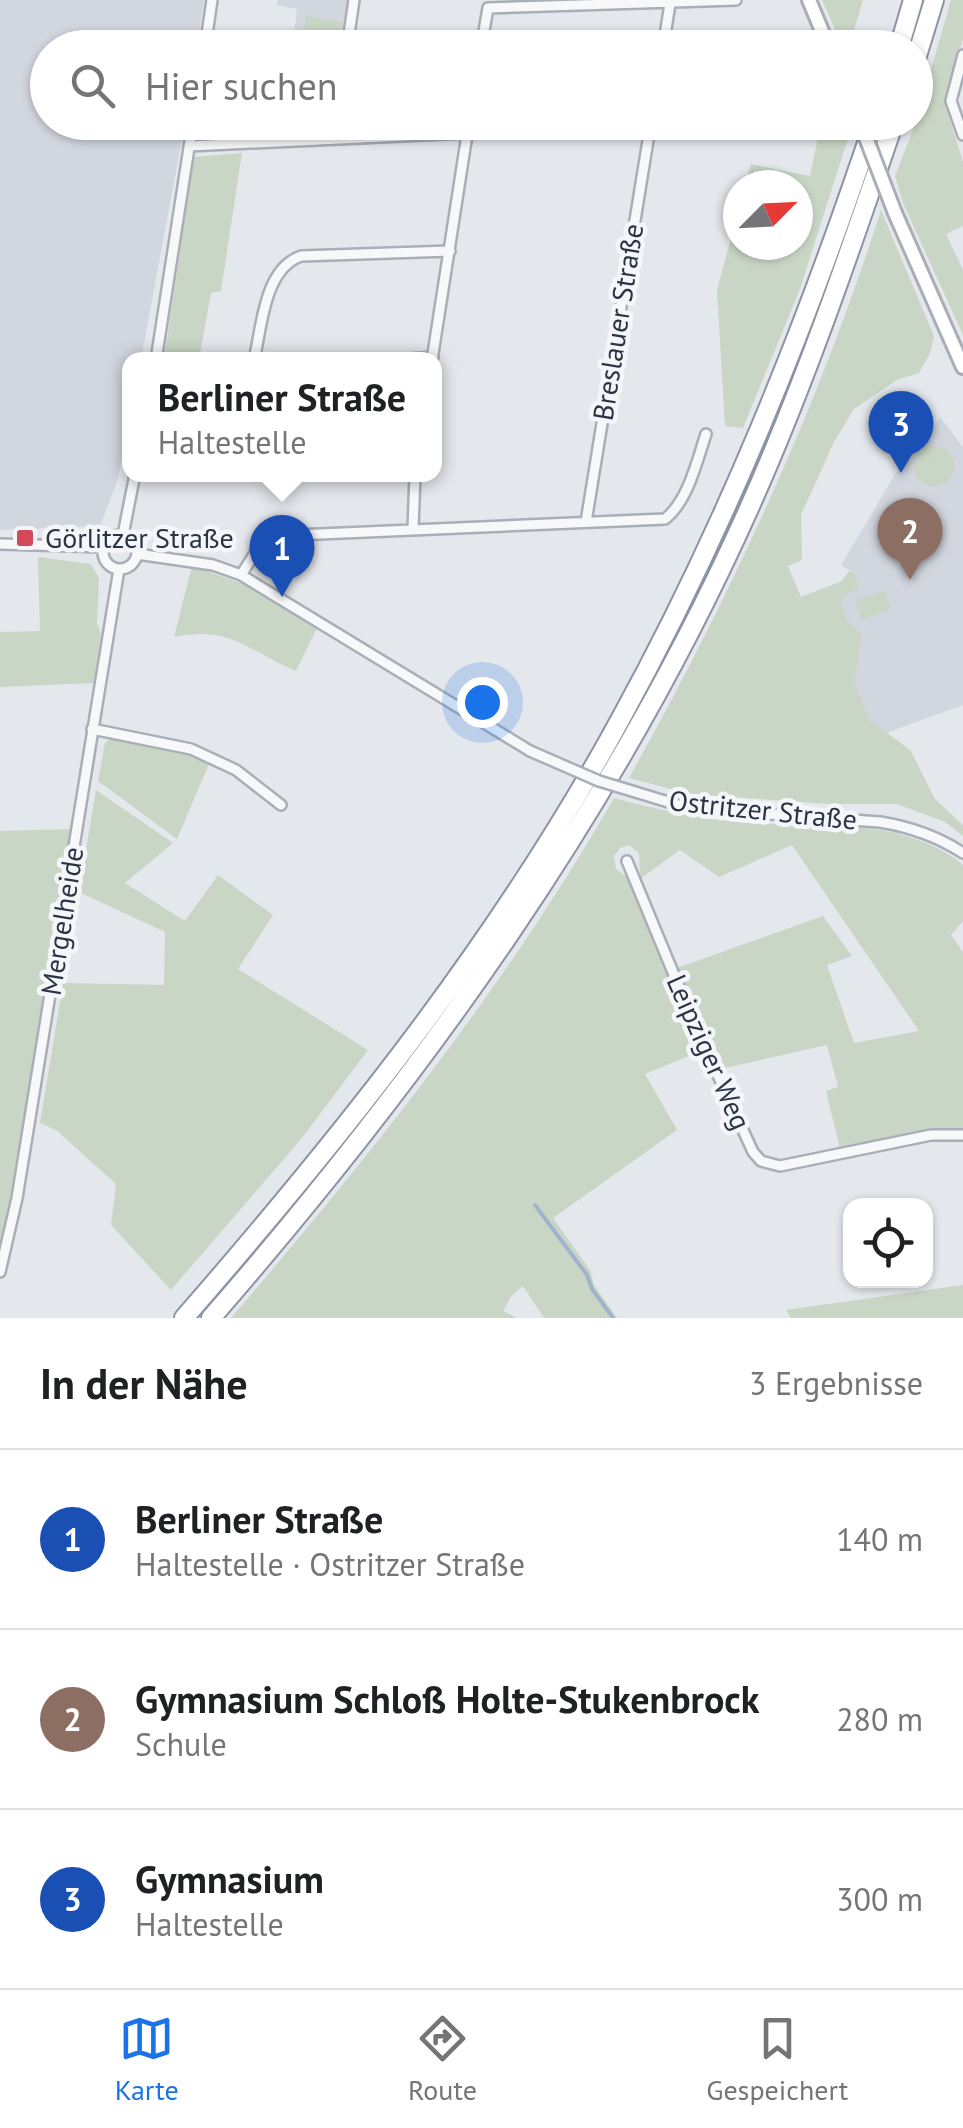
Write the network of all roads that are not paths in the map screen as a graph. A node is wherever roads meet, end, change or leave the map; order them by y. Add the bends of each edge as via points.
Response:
1 (212, 0) edge
2 (354, 0) edge
3 (736, 0) edge
4 (809, 0) edge
5 (913, 0) edge
6 (934, 0) edge
7 (670, 4) junction
8 (208, 30) edge
9 (349, 30) edge
10 (484, 30) edge
11 (666, 30) edge
12 (822, 30) edge
13 (904, 30) edge
14 (925, 30) edge
15 (963, 55) edge
16 (963, 135) edge
17 (191, 140) edge
18 (297, 140) edge
19 (466, 140) edge
20 (648, 140) edge
21 (867, 140) edge
22 (868, 140) edge
23 (888, 140) edge
24 (190, 146) junction
25 (450, 251) junction
26 (157, 352) edge
27 (256, 352) edge
28 (433, 352) edge
29 (963, 367) edge
30 (706, 434) dead end
31 (133, 482) edge
32 (415, 482) edge
33 (586, 522) junction
34 (412, 529) junction
35 (123, 534) junction
36 (0, 544) edge
37 (103, 548) junction
38 (137, 554) junction
39 (119, 569) junction
40 (240, 575) junction
41 (92, 729) junction
42 (281, 805) dead end
43 (963, 854) edge
44 (627, 861) dead end
45 (963, 1135) edge
46 (0, 1272) edge
47 (184, 1318) edge
48 (211, 1318) edge

1 - 8 street
2 - 9 street
3 - 7 street
4 - 12 street
5 - 13 highway
6 - 14 highway
7 - 10 street via 488,8
7 - 11 street
15 - 16 street via 951,102
17 - 24 street
18 - 24 street
19 - 25 street
20 - 33 street, Breslauer Straße
21 - 29 street, bridge
22 - 47 highway via 731,500 619,724 481,943 385,1077
23 - 48 highway via 811,359 750,505 634,736 499,952 400,1090
24 - 26 street
25 - 27 street via 290,260 274,280
25 - 28 street
30 - 33 street via 691,478 665,519
31 - 35 street
32 - 34 street
33 - 34 street
34 - 40 street via 274,536 262,542
35 - 37 street
35 - 38 street
36 - 37 street
37 - 39 street via 106,562
38 - 39 street
38 - 40 street, Ostritzer Straße
39 - 41 street, Mergelheide
40 - 43 street, Ostritzer Straße, bridge via 530,752 599,781 688,808 910,827
41 - 42 street via 182,746 225,763
41 - 46 street, Mergelheide
44 - 45 street, Leipziger Weg via 761,1162 780,1166 931,1135

